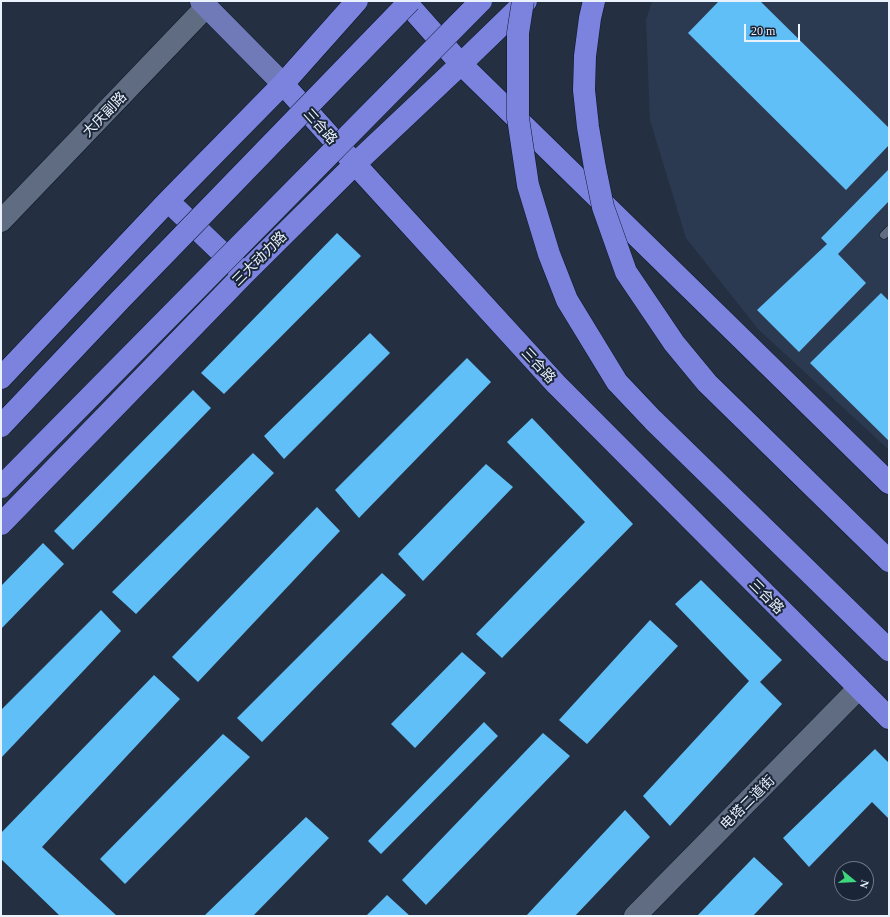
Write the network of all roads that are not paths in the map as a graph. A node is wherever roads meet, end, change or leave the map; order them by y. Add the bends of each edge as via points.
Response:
1 (357, 1) edge
2 (405, 1) edge
3 (410, 1) edge
4 (481, 1) edge
5 (523, 1) edge
6 (526, 1) edge
7 (594, 1) edge
8 (204, 4) edge
9 (461, 64) junction
10 (283, 84) junction
11 (355, 164) junction
12 (168, 201) junction
13 (1, 221) edge
14 (244, 274) junction
15 (1, 378) edge
16 (1, 426) edge
17 (889, 483) edge
18 (1, 487) edge
19 (1, 524) edge
20 (889, 561) edge
21 (889, 650) edge
22 (859, 688) junction
23 (889, 718) edge
24 (635, 916) edge

1 - 10 highway
2 - 9 highway
3 - 16 highway, bridge
4 - 18 highway, bridge
5 - 21 highway, bridge via 518,33 518,118 528,186 549,254 567,300 617,382
6 - 9 highway, 三大动力路
7 - 20 highway, bridge via 585,56 584,90 587,120 603,207 626,272 674,343 707,382
8 - 10 main road, 三合路
8 - 13 street, 大庆副路
9 - 11 highway, 三大动力路
9 - 17 highway
10 - 11 highway, 三合路
10 - 12 highway
11 - 14 highway, 三大动力路
11 - 22 highway, 三合路 via 556,384
12 - 14 highway
12 - 15 highway
14 - 19 highway, 三大动力路
22 - 23 highway, 三合路
22 - 24 street, 电塔二道街

